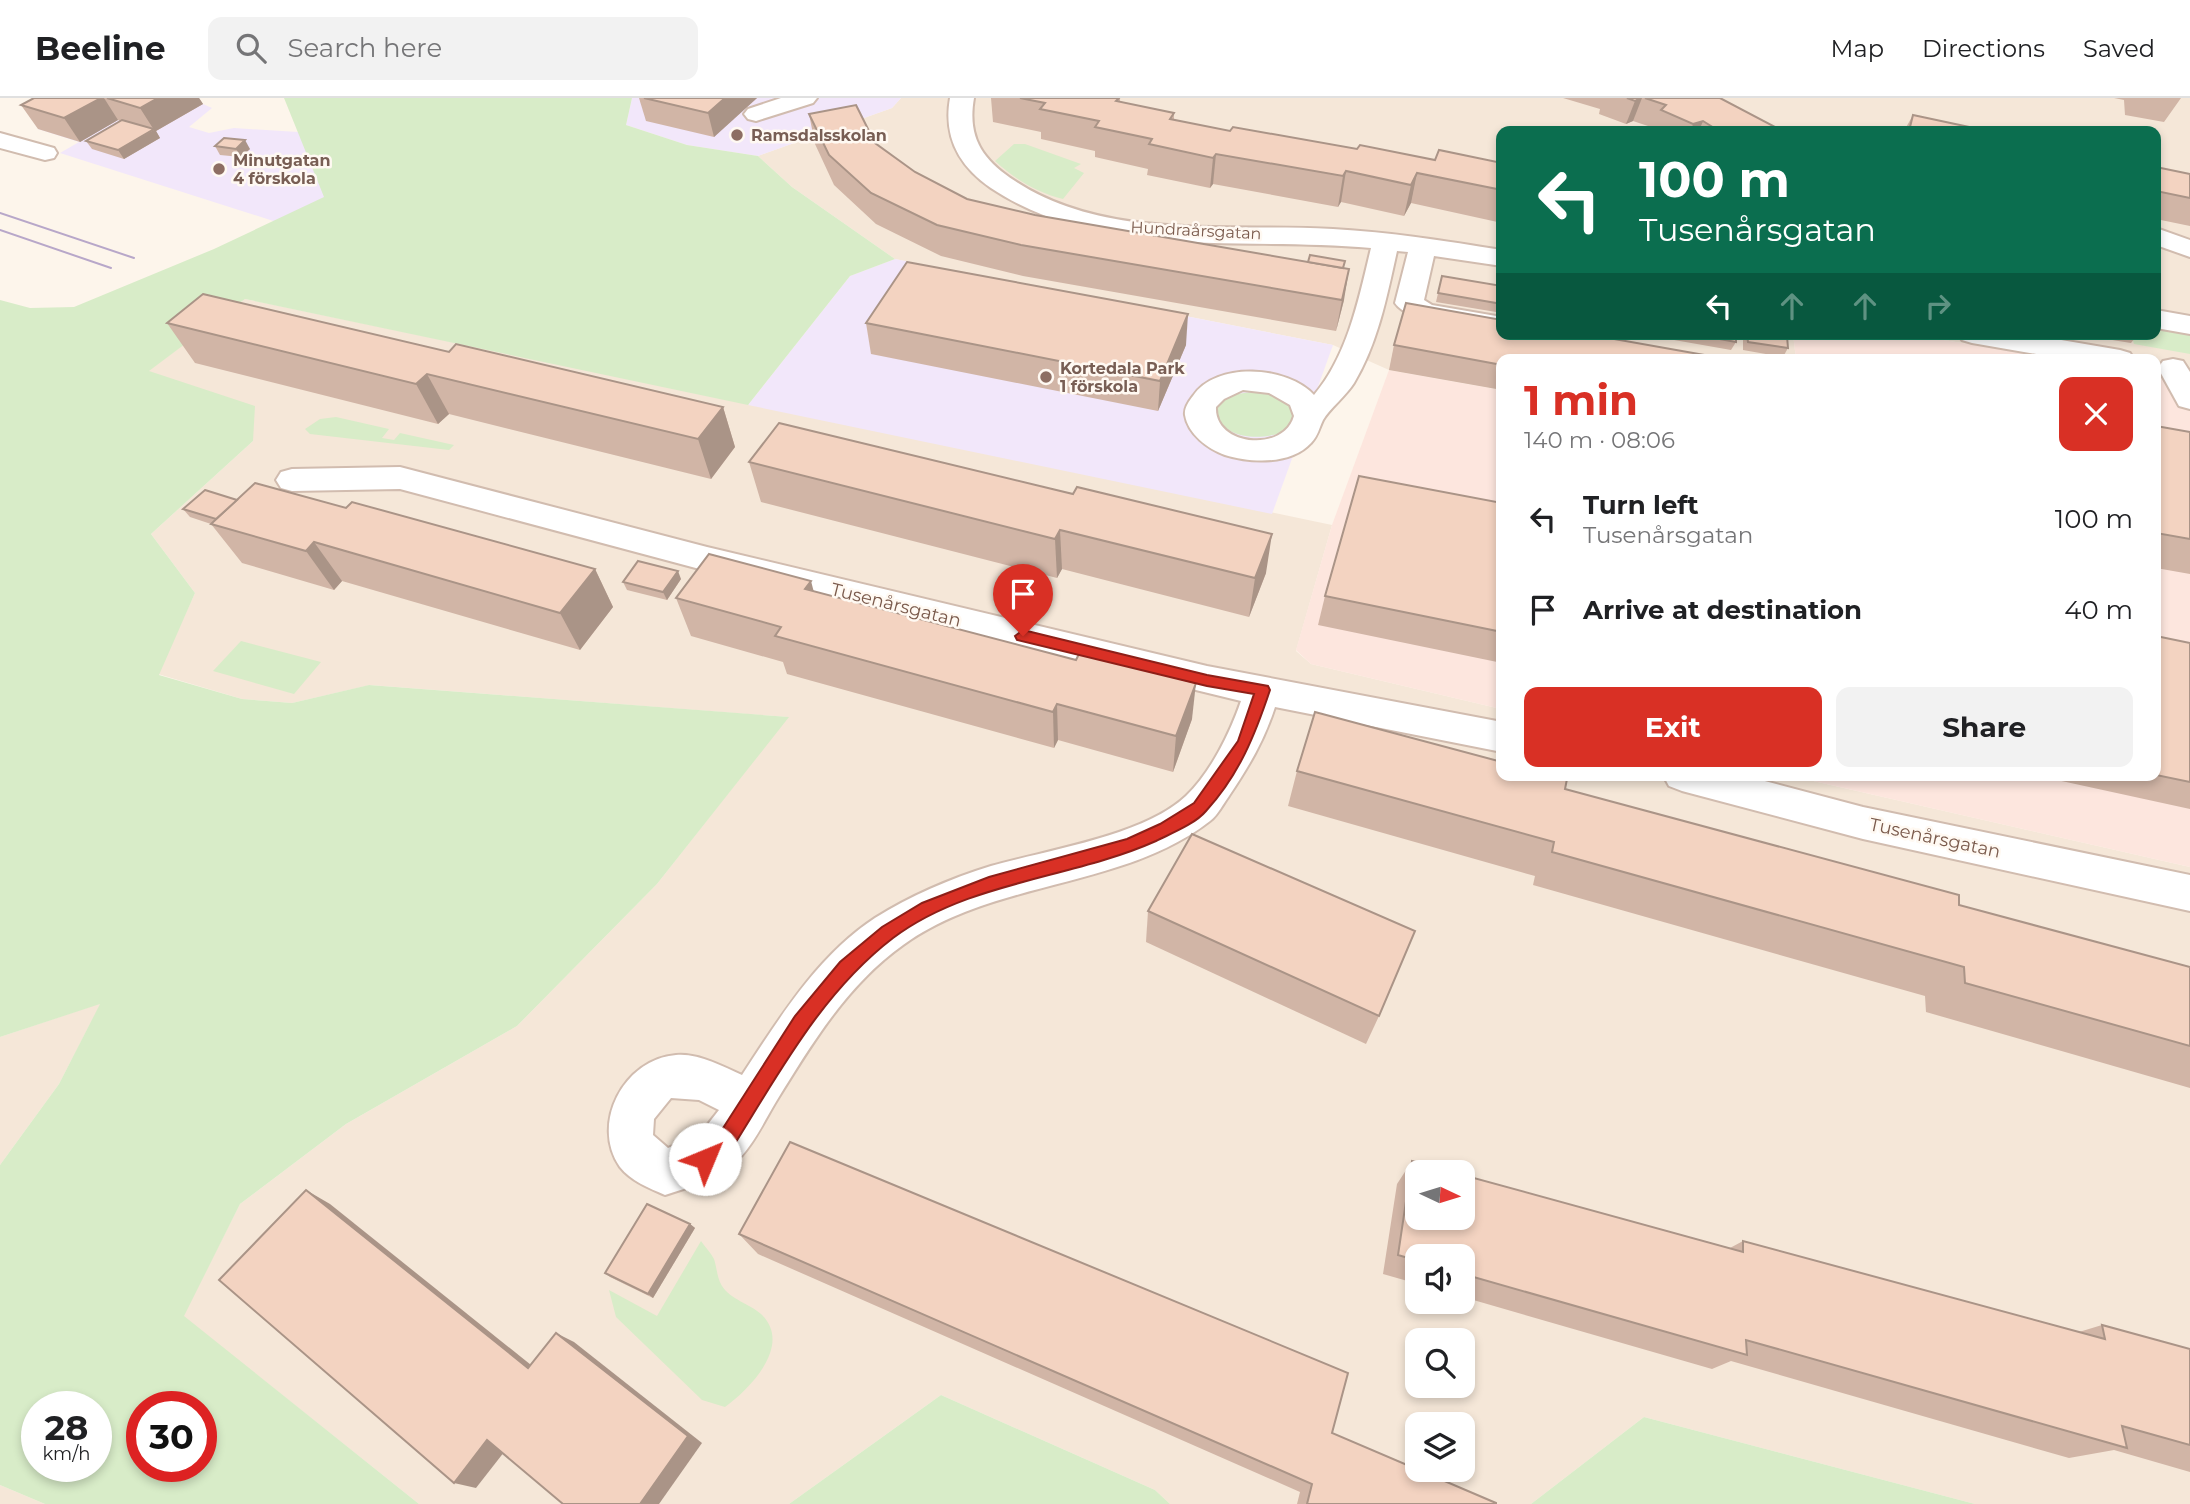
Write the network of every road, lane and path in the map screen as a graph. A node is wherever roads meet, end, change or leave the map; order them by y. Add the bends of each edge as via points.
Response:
1 (805, 98) edge
2 (962, 98) edge
3 (756, 114) dead end
4 (0, 140) edge
5 (45, 153) dead end
6 (2161, 238) edge
7 (1386, 240) junction
8 (1423, 246) junction
9 (2190, 249) edge
10 (1496, 257) edge
11 (2161, 320) edge
12 (1496, 325) edge
13 (2190, 325) edge
14 (2008, 340) edge
15 (2090, 354) edge
16 (2173, 368) edge
17 (2190, 399) edge
18 (1309, 416) dead end
19 (292, 480) dead end
20 (1263, 690) junction
21 (1496, 736) edge
22 (1705, 781) edge
23 (2190, 893) edge
24 (750, 1102) dead end

1 - 3 street
2 - 7 street, Hundraårsgatan via 959,135 971,161 1007,191 1063,214 1147,230
4 - 5 street
6 - 9 street
7 - 8 street, Hundraårsgatan
7 - 18 street via 1369,318 1328,402
8 - 10 street, Hundraårsgatan
8 - 12 street via 1409,303 1424,312
11 - 13 street
14 - 15 street
16 - 17 street
19 - 20 street, Tusenårsgatan via 400,478 720,562
20 - 21 street, Tusenårsgatan
20 - 24 street via 1245,743 1199,808 1130,845 989,884 928,909 888,932 846,968 801,1021
22 - 23 street, Tusenårsgatan via 1863,823

